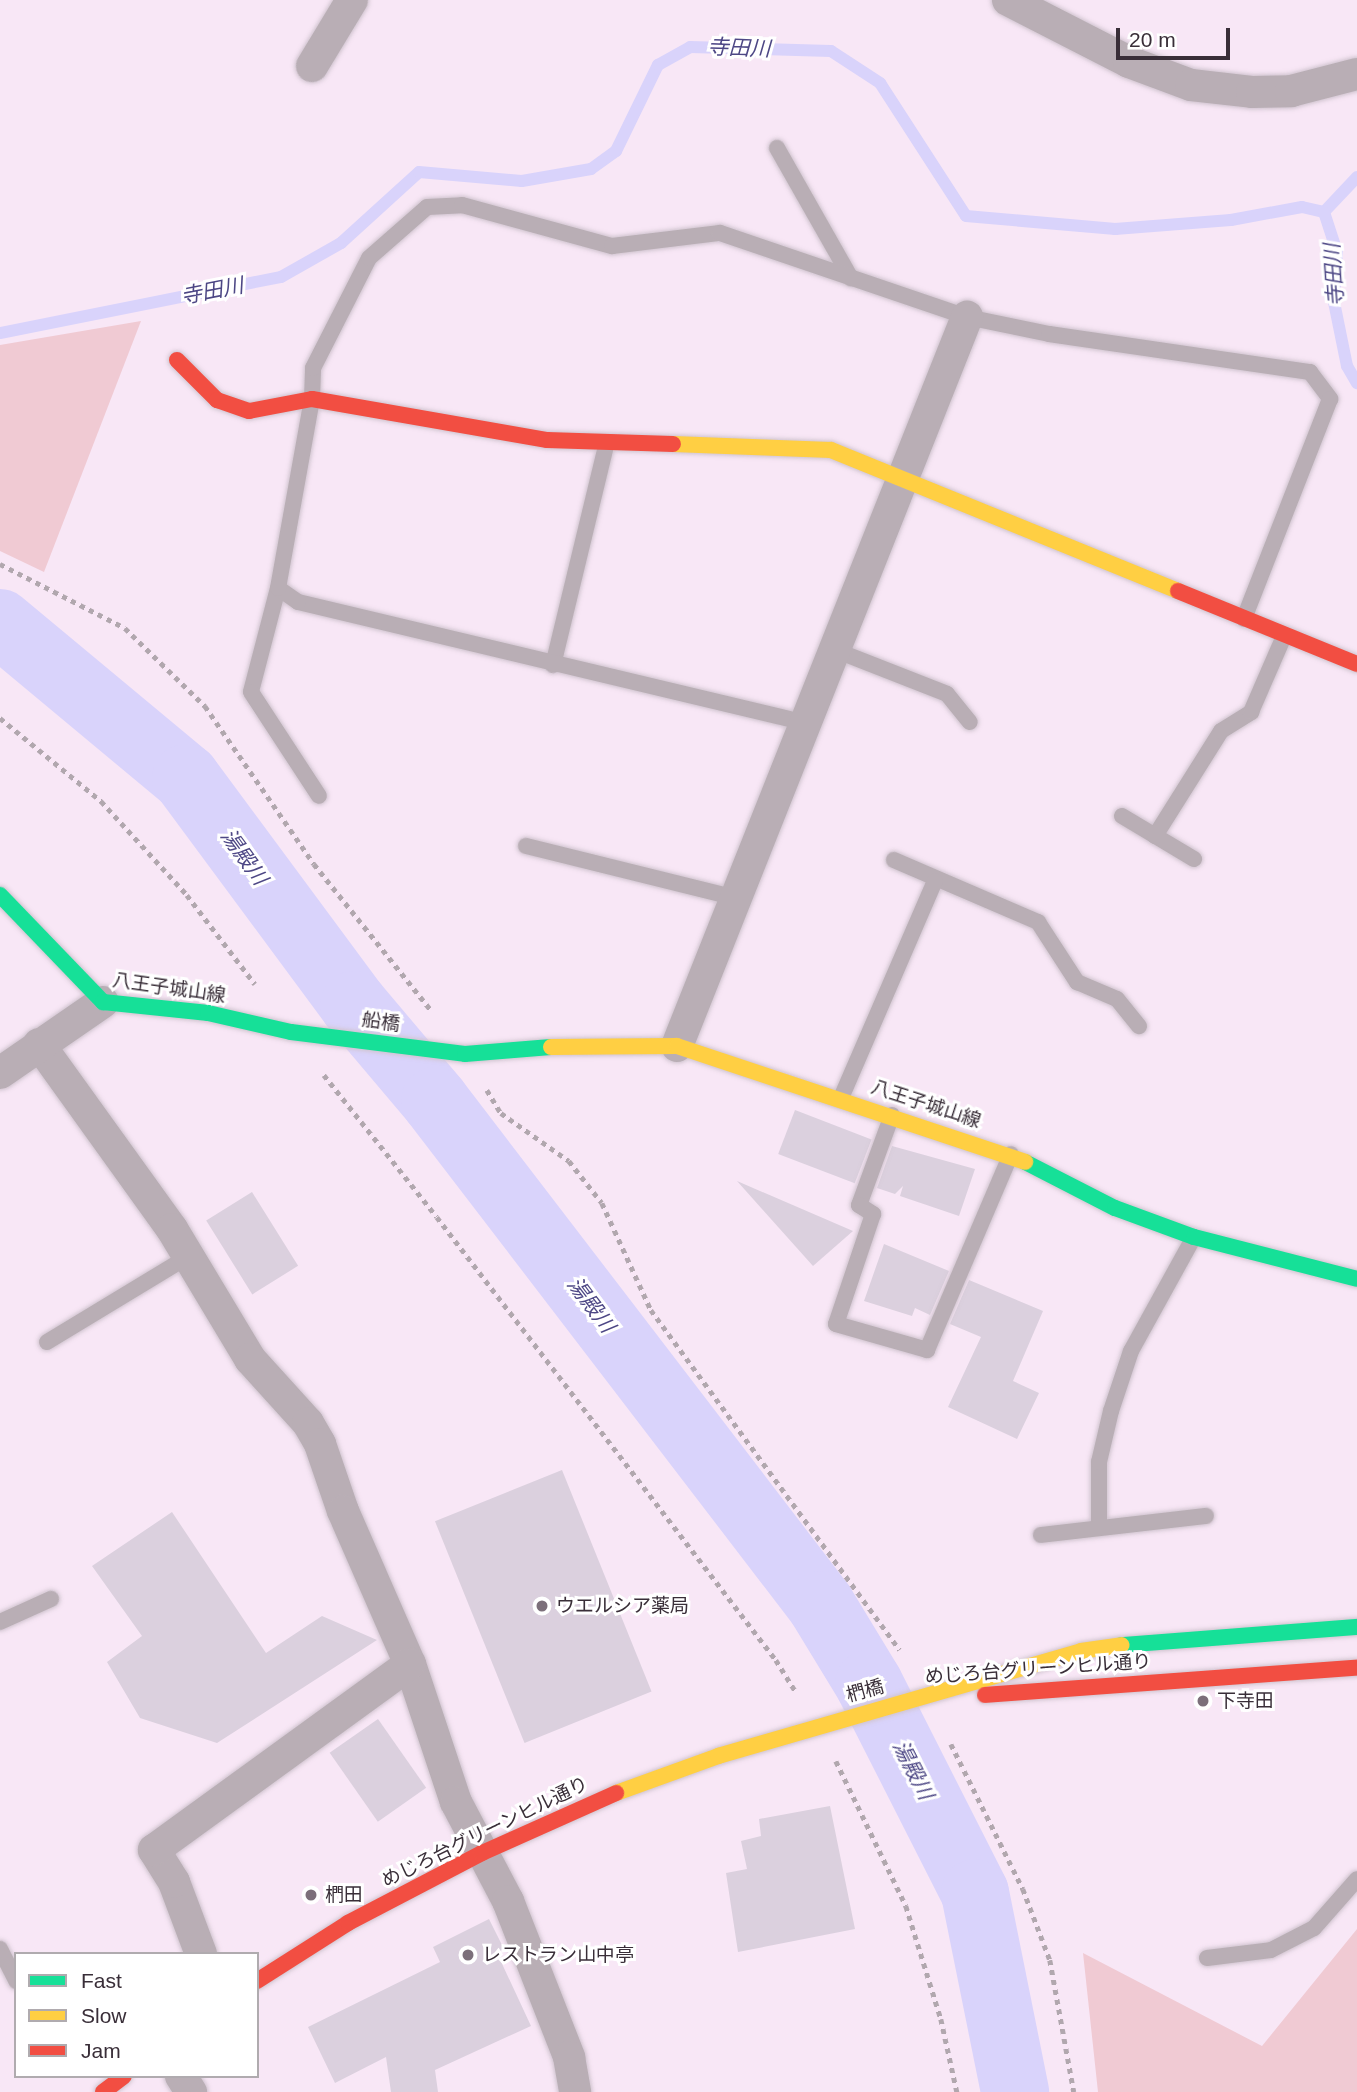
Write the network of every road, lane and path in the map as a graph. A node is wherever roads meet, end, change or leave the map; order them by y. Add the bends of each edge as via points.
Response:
1 (352, 0) edge
2 (1008, 0) edge
3 (312, 66) dead end
4 (1357, 74) edge
5 (777, 148) dead end
6 (851, 278) junction
7 (967, 317) junction
8 (177, 360) dead end
9 (312, 399) junction
10 (607, 442) junction
11 (903, 479) junction
12 (278, 588) junction
13 (1244, 620) junction
14 (1284, 636) junction
15 (835, 650) junction
16 (1357, 664) edge
17 (553, 665) junction
18 (0, 718) edge
19 (970, 722) dead end
20 (806, 723) junction
21 (319, 796) dead end
22 (1122, 816) dead end
23 (1155, 836) junction
24 (526, 846) dead end
25 (1194, 859) dead end
26 (894, 860) dead end
27 (935, 881) junction
28 (0, 895) edge
29 (736, 898) junction
30 (257, 986) dead end
31 (103, 1002) junction
32 (1139, 1026) dead end
33 (291, 1032) junction
34 (39, 1044) junction
35 (677, 1046) junction
36 (465, 1054) joint
37 (0, 1073) edge
38 (841, 1098) junction
39 (892, 1114) junction
40 (1011, 1154) junction
41 (1194, 1237) junction
42 (189, 1256) junction
43 (1357, 1279) edge
44 (47, 1342) dead end
45 (1206, 1516) dead end
46 (1099, 1528) junction
47 (1041, 1535) dead end
48 (51, 1599) dead end
49 (0, 1622) edge
50 (1357, 1627) edge
51 (410, 1664) junction
52 (1357, 1668) edge
53 (916, 1699) junction
54 (820, 1724) junction
55 (951, 1744) dead end
56 (482, 1853) junction
57 (1357, 1879) edge
58 (0, 1949) edge
59 (200, 1952) edge
60 (1207, 1958) dead end
61 (14, 1977) edge
62 (259, 1980) edge
63 (120, 2078) edge
64 (97, 2089) edge
65 (575, 2092) edge
66 (957, 2092) edge
67 (1074, 2092) edge

1 - 3 street
2 - 4 street via 1129,62 1191,85 1291,91
5 - 6 lane
6 - 7 lane
6 - 9 lane via 720,233 612,246 463,205 426,207 369,258 313,368
7 - 11 street
7 - 13 lane via 1049,334 1310,372 1331,399
8 - 9 street via 217,400 249,411
9 - 10 street via 547,440
9 - 12 lane
10 - 11 street via 831,450
10 - 17 lane
11 - 13 street
11 - 15 street
12 - 17 lane via 298,603
12 - 21 lane via 251,692
13 - 14 street
14 - 16 street
14 - 23 lane via 1251,712 1221,731
15 - 19 lane via 947,694
15 - 20 street
17 - 20 lane
18 - 30 path via 101,802 187,895
20 - 29 street
22 - 23 lane
23 - 25 lane
24 - 29 lane
26 - 27 lane
27 - 32 lane via 1038,922 1077,982 1117,999
27 - 38 lane
28 - 31 street, 八王子城山線
29 - 35 street
31 - 33 street, 八王子城山線 via 208,1013
31 - 34 street
33 - 36 street, 船橋
33 - 54 path via 776,1660
34 - 37 street
34 - 42 street
35 - 36 street, 八王子城山線 via 572,1045
35 - 38 street, 八王子城山線
38 - 39 street, 八王子城山線
39 - 40 street, 八王子城山線
39 - 40 lane via 859,1205 873,1214 836,1324 927,1350
40 - 41 street, 八王子城山線 via 1115,1209
41 - 43 street, 八王子城山線
41 - 46 lane via 1131,1351 1111,1411 1098,1462
42 - 44 lane
42 - 51 street via 250,1359 308,1423 320,1444 342,1511
45 - 46 lane
46 - 47 lane
48 - 49 lane
50 - 53 street, めじろ台グリーンヒル通り via 1165,1639 1081,1651
51 - 56 street via 456,1802
51 - 59 street via 154,1850 174,1882
52 - 53 street, めじろ台グリーンヒル通り
53 - 54 street, 椚橋
54 - 56 street, めじろ台グリーンヒル通り via 646,1782
54 - 66 path via 906,1906 941,2019
55 - 67 path via 1023,1889 1050,1960
56 - 62 street, めじろ台グリーンヒル通り via 359,1917
56 - 65 street via 508,1901 569,2057
57 - 60 lane via 1314,1928 1271,1950
58 - 61 lane
63 - 64 street

